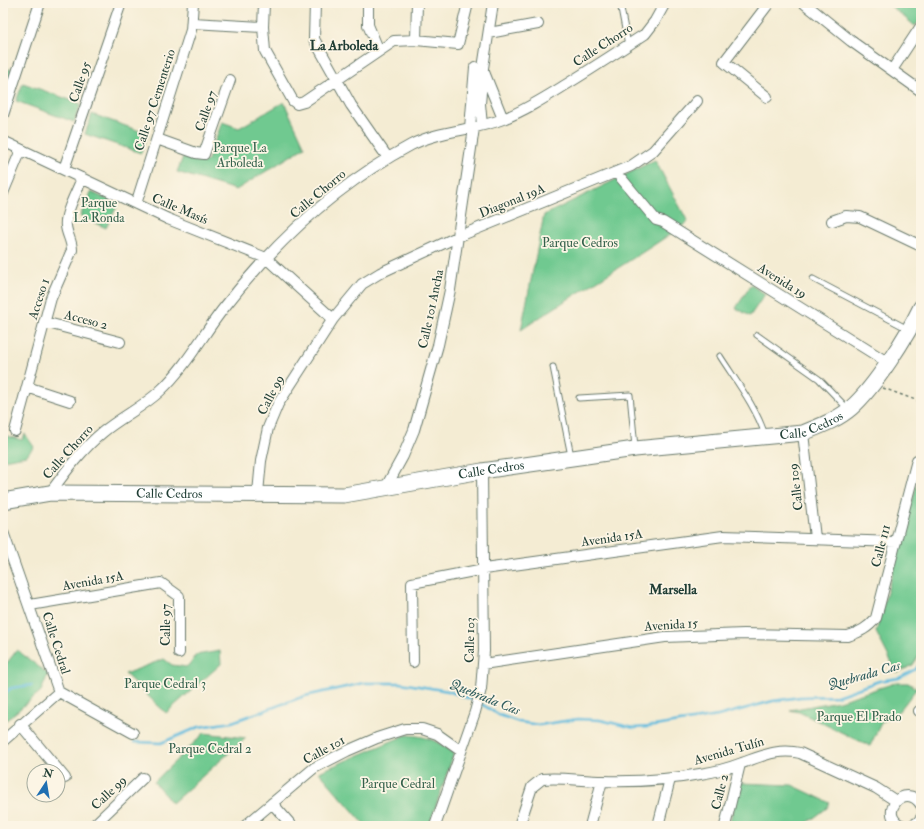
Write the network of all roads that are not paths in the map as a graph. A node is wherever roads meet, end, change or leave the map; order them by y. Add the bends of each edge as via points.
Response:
1 (40, 3) edge
2 (121, 3) edge
3 (193, 3) edge
4 (264, 3) edge
5 (315, 3) edge
6 (368, 3) edge
7 (417, 3) edge
8 (468, 3) edge
9 (493, 3) edge
10 (620, 3) edge
11 (665, 3) edge
12 (769, 3) edge
13 (804, 3) edge
14 (192, 23) junction
15 (538, 24) dead end
16 (921, 26) edge
17 (263, 27) junction
18 (490, 33) junction
19 (416, 40) junction
20 (628, 45) junction
21 (379, 51) junction
22 (479, 68) junction
23 (892, 70) junction
24 (336, 79) junction
25 (230, 80) dead end
26 (921, 91) edge
27 (768, 97) dead end
28 (697, 101) dead end
29 (3, 115) edge
30 (503, 119) junction
31 (475, 127) junction
32 (157, 139) junction
33 (3, 141) edge
34 (21, 150) junction
35 (388, 158) junction
36 (64, 169) junction
37 (616, 172) junction
38 (82, 178) junction
39 (3, 193) edge
40 (136, 204) junction
41 (832, 221) dead end
42 (457, 237) junction
43 (921, 246) edge
44 (266, 258) junction
45 (813, 279) dead end
46 (921, 307) edge
47 (333, 319) junction
48 (44, 322) junction
49 (909, 329) junction
50 (757, 335) dead end
51 (120, 342) dead end
52 (720, 356) dead end
53 (888, 362) junction
54 (553, 367) dead end
55 (27, 387) junction
56 (579, 398) dead end
57 (70, 401) dead end
58 (849, 410) junction
59 (15, 431) dead end
60 (803, 433) junction
61 (765, 436) junction
62 (635, 449) junction
63 (571, 458) junction
64 (917, 460) dead end
65 (482, 471) junction
66 (386, 487) junction
67 (50, 493) junction
68 (258, 493) junction
69 (3, 501) edge
70 (3, 532) edge
71 (815, 538) junction
72 (896, 542) junction
73 (484, 569) junction
74 (161, 583) joint
75 (30, 606) junction
76 (861, 631) joint
77 (179, 653) dead end
78 (412, 662) dead end
79 (483, 664) junction
80 (59, 692) junction
81 (20, 724) junction
82 (133, 733) dead end
83 (3, 741) edge
84 (461, 750) junction
85 (52, 763) edge
86 (740, 764) junction
87 (143, 778) dead end
88 (670, 779) junction
89 (602, 781) junction
90 (896, 801) junction
91 (272, 803) junction
92 (921, 805) edge
93 (93, 826) edge
94 (246, 826) edge
95 (292, 826) edge
96 (435, 826) edge
97 (519, 826) edge
98 (590, 826) edge
99 (658, 826) edge
100 (725, 826) edge
101 (901, 826) edge

1 - 29 street
2 - 36 street, Calle 95
3 - 14 street, Calle 97 Cementerio
4 - 17 street
5 - 24 street via 314,39
6 - 21 street via 368,25
7 - 19 street
8 - 19 street via 458,44
9 - 18 street, Calle 101 Ancha
10 - 20 lane
11 - 20 street, Calle Chorro via 645,34
12 - 27 street via 724,62
13 - 23 street
14 - 17 street
14 - 32 street, Calle 97 Cementerio
15 - 18 street
16 - 23 street
17 - 24 street via 267,58 297,104 304,102
18 - 22 street, Calle 101 Ancha
19 - 21 street via 394,41
20 - 30 street, Calle Chorro via 532,106
21 - 24 street
22 - 30 street
22 - 31 street, Calle 101 Ancha via 480,104
23 - 26 street
24 - 35 street
25 - 32 street, Calle 97 via 204,154
28 - 37 street, Diagonal 19A via 653,151 631,166
30 - 31 street, Calle Chorro
31 - 35 street, Calle Chorro via 427,137
31 - 42 street, Calle 101 Ancha
32 - 40 street, Calle 97 Cementerio
33 - 34 street, Calle Masís
34 - 36 street, Calle Masís
34 - 39 street
35 - 44 street, Calle Chorro via 350,182 316,209
36 - 38 street, Calle Masís
37 - 42 street, Diagonal 19A
37 - 53 street, Avenida 19 via 656,220
38 - 40 street, Calle Masís
38 - 48 street, Acceso 1 via 66,216 72,250 51,298
40 - 44 street, Calle Masís
41 - 43 street via 846,216 860,217
42 - 47 street, Diagonal 19A via 362,284
42 - 66 street, Calle 101 Ancha via 450,290 438,345 414,430
44 - 47 street, Calle Masís
44 - 67 street, Calle Chorro via 224,309 182,367 159,392 102,433 66,470
45 - 49 lane
46 - 49 street, Calle Cedros
47 - 68 street, Calle 99 via 278,404 261,461
48 - 51 street, Acceso 2
48 - 55 street, Acceso 1
49 - 53 street, Calle Cedros
50 - 58 lane via 819,378
52 - 61 lane via 750,402 762,424
53 - 58 street, Calle Cedros
54 - 63 lane
55 - 57 street
55 - 59 street, Acceso 1
56 - 62 lane via 630,395
58 - 60 street, Calle Cedros via 826,424
60 - 61 street, Calle Cedros
60 - 71 street, Calle 109
61 - 62 street, Calle Cedros
62 - 63 street, Calle Cedros
63 - 65 street, Calle Cedros
64 - 72 street, Calle 111
65 - 66 street, Calle Cedros
65 - 73 street, Calle 103
66 - 68 street, Calle Cedros via 344,495
67 - 68 street, Calle Cedros
67 - 69 street, Calle Cedros
70 - 75 street, Calle Cedral
71 - 72 street, Avenida 15A
71 - 73 street, Avenida 15A via 723,536
72 - 76 street, Calle 111 via 876,618 870,626
73 - 78 street, Avenida 15A via 412,583
73 - 79 street, Calle 103
74 - 75 street, Avenida 15A
74 - 77 street, Calle 97 via 179,596
75 - 80 street, Calle Cedral
76 - 79 street, Avenida 15 via 848,636 744,634 665,637
79 - 84 street, Calle 103 via 481,689
80 - 81 street, Calle Cedral
80 - 82 street
81 - 83 street, Calle Cedral
81 - 85 street
84 - 91 street, Calle 101 via 437,734 422,729 405,729 346,751 314,768
84 - 96 street, Calle 103
86 - 88 street, Avenida Tulín via 703,774
86 - 90 street, Avenida Tulín via 766,753 790,750 876,788
86 - 100 street, Calle 2
87 - 93 street, Calle 99
88 - 89 street, Avenida Tulín
88 - 99 street
89 - 97 street, Avenida Tulín via 542,779 535,783 530,792
89 - 98 street
90 - 92 street via 910,796
90 - 101 street via 892,814
91 - 94 street, Calle 101
91 - 95 street

